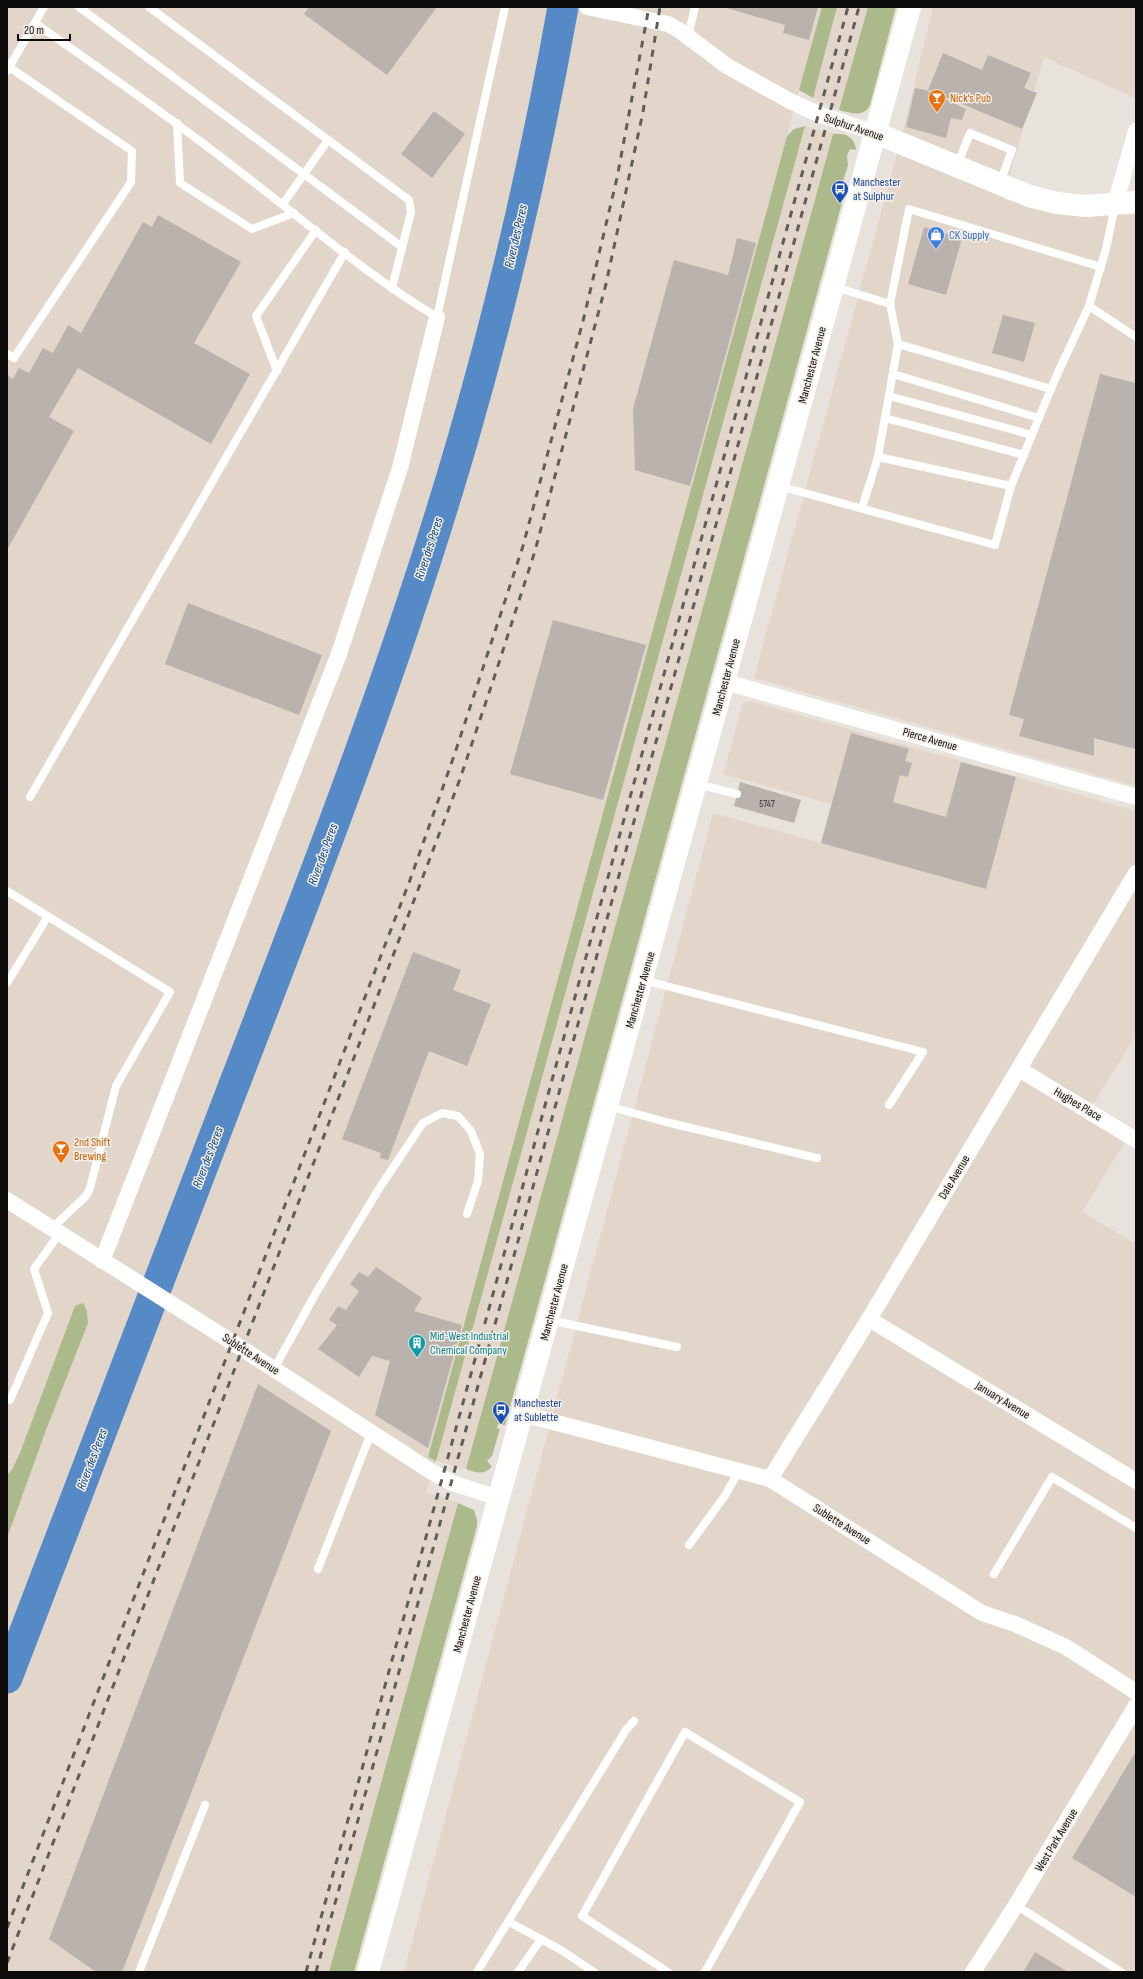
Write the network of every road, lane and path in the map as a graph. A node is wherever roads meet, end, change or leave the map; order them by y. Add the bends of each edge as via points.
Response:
1 (44, 7) edge
2 (79, 7) edge
3 (149, 7) edge
4 (505, 7) edge
5 (587, 7) edge
6 (695, 7) edge
7 (910, 7) edge
8 (35, 23) junction
9 (688, 36) junction
10 (8, 69) edge
11 (177, 123) junction
12 (1136, 131) edge
13 (876, 133) junction
14 (328, 140) junction
15 (957, 166) junction
16 (304, 174) junction
17 (1000, 184) junction
18 (1125, 203) edge
19 (283, 204) junction
20 (294, 213) junction
21 (316, 230) junction
22 (402, 247) junction
23 (345, 252) junction
24 (1101, 267) junction
25 (834, 287) junction
26 (392, 288) junction
27 (890, 304) junction
28 (1089, 306) junction
29 (437, 317) junction
30 (1136, 337) edge
31 (898, 344) junction
32 (7, 354) edge
33 (277, 371) junction
34 (893, 374) junction
35 (1051, 389) junction
36 (889, 396) junction
37 (885, 418) junction
38 (1039, 418) junction
39 (1032, 435) junction
40 (1024, 455) junction
41 (878, 457) junction
42 (779, 486) junction
43 (1011, 486) junction
44 (862, 508) junction
45 (725, 682) junction
46 (697, 783) junction
47 (737, 794) dead end
48 (30, 797) dead end
49 (1136, 797) edge
50 (1136, 873) edge
51 (7, 891) edge
52 (48, 916) junction
53 (643, 980) junction
54 (7, 983) edge
55 (1019, 1069) junction
56 (889, 1105) dead end
57 (607, 1106) junction
58 (1136, 1140) edge
59 (818, 1158) dead end
60 (7, 1200) edge
61 (467, 1214) dead end
62 (55, 1232) junction
63 (102, 1260) junction
64 (869, 1319) junction
65 (549, 1320) junction
66 (677, 1347) dead end
67 (274, 1369) junction
68 (10, 1400) dead end
69 (523, 1414) junction
70 (371, 1433) junction
71 (739, 1471) junction
72 (770, 1479) junction
73 (1136, 1481) edge
74 (499, 1498) junction
75 (1136, 1528) edge
76 (689, 1546) dead end
77 (318, 1569) dead end
78 (994, 1574) dead end
79 (1136, 1692) edge
80 (1136, 1706) edge
81 (634, 1721) dead end
82 (205, 1805) dead end
83 (1016, 1905) junction
84 (509, 1922) junction
85 (541, 1939) junction
86 (139, 1972) edge
87 (368, 1972) edge
88 (477, 1972) edge
89 (518, 1972) edge
90 (594, 1972) edge
91 (668, 1972) edge
92 (705, 1972) edge
93 (973, 1972) edge
94 (1121, 1972) edge

1 - 8 lane
2 - 16 lane
3 - 14 lane
4 - 29 lane
5 - 9 street, Sulphur Avenue via 668,24
6 - 9 lane
7 - 13 main road, Manchester Avenue
8 - 10 lane
8 - 11 lane
9 - 13 street, Sulphur Avenue via 727,66 790,102
10 - 32 lane via 132,151 131,182 14,358
11 - 19 lane
11 - 20 lane via 180,183 252,229
12 - 18 street
13 - 15 main road, Sulphur Avenue
13 - 25 main road, Manchester Avenue
14 - 16 lane
14 - 22 lane via 409,200 411,212
15 - 17 main road, Sulphur Avenue
15 - 17 lane via 970,133 1012,150
16 - 19 lane
16 - 22 lane
17 - 18 main road, Sulphur Avenue via 1029,196 1057,203 1086,206
18 - 24 lane
19 - 20 lane
20 - 21 lane
21 - 23 lane
21 - 33 lane via 256,316
22 - 26 lane
23 - 26 lane
23 - 33 lane
24 - 27 lane via 909,209
24 - 28 lane
25 - 27 lane
25 - 42 main road, Manchester Avenue
26 - 29 lane
27 - 31 lane
28 - 30 lane
28 - 35 lane
29 - 63 street via 400,468 339,654
31 - 34 lane
31 - 35 lane
33 - 48 lane
34 - 36 lane
34 - 38 lane
35 - 38 lane
36 - 37 lane
36 - 39 lane
37 - 40 lane
37 - 41 lane
38 - 39 lane
39 - 40 lane
40 - 43 lane
41 - 43 lane
41 - 44 lane
42 - 44 lane
42 - 45 main road, Manchester Avenue
43 - 44 lane via 995,545
45 - 46 main road, Manchester Avenue
45 - 49 street, Pierce Avenue
46 - 47 lane
46 - 53 main road, Manchester Avenue
50 - 55 street, Dale Avenue
51 - 52 lane
52 - 54 lane
52 - 62 lane via 170,992 116,1086 90,1188
53 - 56 lane via 923,1052
53 - 57 main road, Manchester Avenue
55 - 58 street, Hughes Place
55 - 64 street, Dale Avenue
57 - 59 lane
57 - 65 main road, Manchester Avenue
60 - 62 street, Sublette Avenue
61 - 67 lane via 478,1182 480,1154 471,1131 458,1116 442,1113 423,1123 382,1184 317,1291
62 - 63 street, Sublette Avenue
62 - 68 lane via 34,1269 48,1313
63 - 67 street, Sublette Avenue
64 - 72 street, Dale Avenue
64 - 73 street, January Avenue
65 - 66 lane
65 - 69 main road, Manchester Avenue
67 - 70 street, Sublette Avenue
69 - 71 street, Sublette Avenue
69 - 74 main road, Manchester Avenue
70 - 74 street, Sublette Avenue via 442,1478
70 - 77 lane
71 - 72 street, Sublette Avenue
71 - 76 lane
72 - 79 street, Sublette Avenue via 982,1613 1015,1624 1066,1647
74 - 87 main road, Manchester Avenue
75 - 78 lane via 1052,1477
80 - 83 street, West Park Avenue
81 - 84 lane via 626,1730
82 - 86 lane
83 - 93 street, West Park Avenue
83 - 94 lane
84 - 85 lane
84 - 88 lane
85 - 89 lane
85 - 90 lane
91 - 92 lane via 582,1916 685,1732 800,1802

